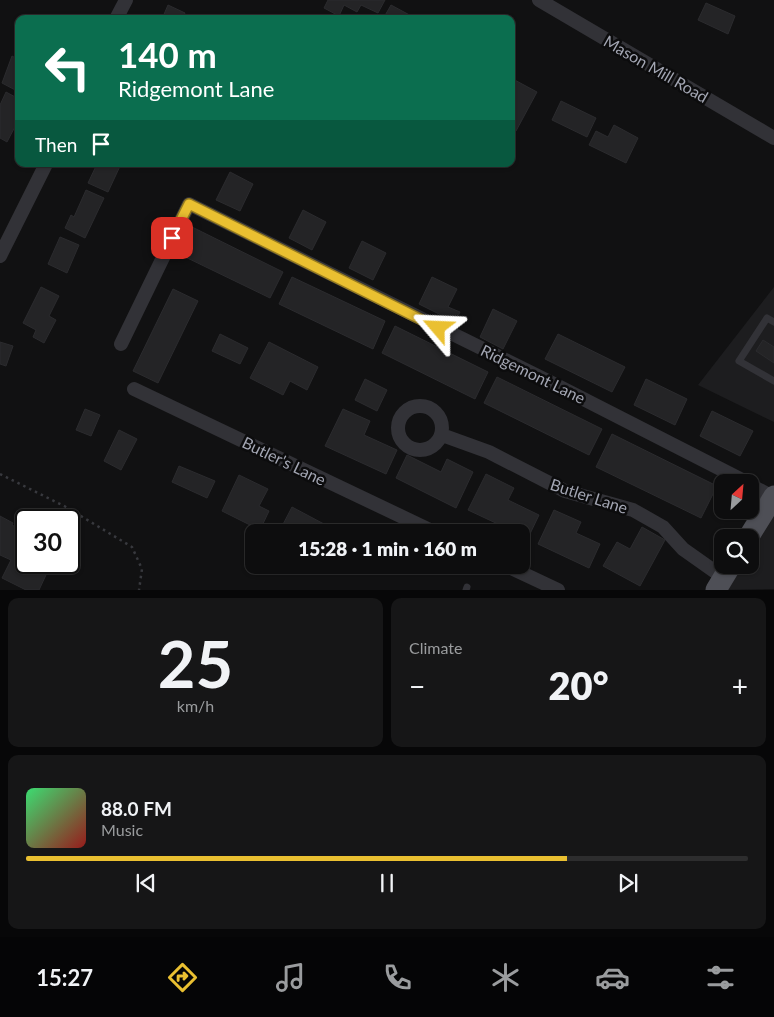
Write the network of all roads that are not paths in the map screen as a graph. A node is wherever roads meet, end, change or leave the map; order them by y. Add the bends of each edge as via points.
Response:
1 (126, 0) edge
2 (538, 0) edge
3 (118, 15) edge
4 (774, 138) edge
5 (44, 167) edge
6 (0, 256) edge
7 (774, 322) edge
8 (121, 344) dead end
9 (774, 381) edge
10 (134, 389) dead end
11 (442, 435) dead end
12 (730, 474) edge
13 (759, 489) edge
14 (774, 496) edge
15 (417, 524) edge
16 (754, 529) edge
17 (524, 574) edge
18 (724, 577) edge
19 (558, 590) edge

1 - 3 street
2 - 4 street, Mason Mill Road
5 - 6 street
7 - 9 lane via 767,318 739,361
8 - 12 street, Ridgemont Lane via 189,204
10 - 15 street, Butler's Lane
11 - 18 street, Butler Lane via 489,452 565,491 633,510 663,527 683,549
13 - 14 street
14 - 16 main road
17 - 19 street

